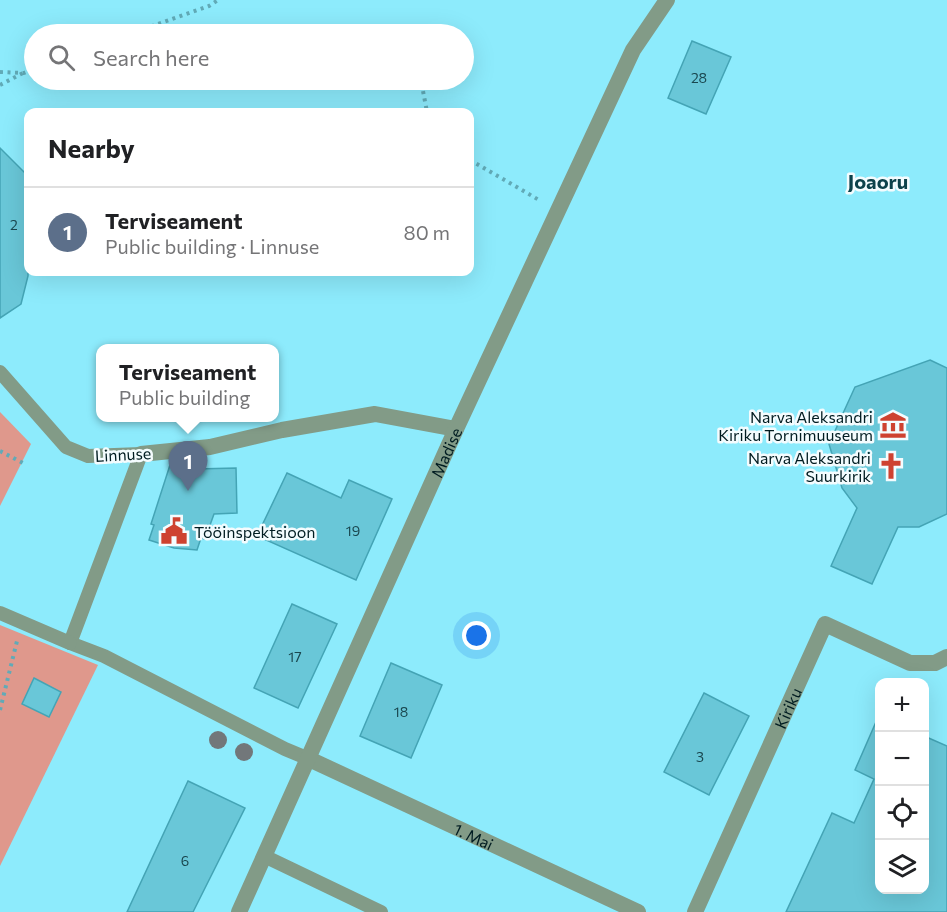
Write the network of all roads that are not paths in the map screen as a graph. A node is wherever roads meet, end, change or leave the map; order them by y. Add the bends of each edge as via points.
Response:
1 (667, 0) edge
2 (0, 372) edge
3 (456, 429) junction
4 (141, 454) junction
5 (0, 613) edge
6 (70, 643) junction
7 (947, 657) edge
8 (309, 759) junction
9 (264, 856) junction
10 (238, 912) edge
11 (381, 912) edge
12 (638, 912) edge
13 (695, 912) edge

1 - 3 street, Madise via 633,50
2 - 4 lane, Linnuse via 60,441 77,453 99,457
3 - 4 street, Linnuse via 375,414 210,447
3 - 8 street, Madise
4 - 6 lane
5 - 6 lane
6 - 8 lane via 104,656
7 - 13 street, Kiriku via 935,663 910,663 825,624
8 - 9 street, Madise
8 - 12 street, 1. Mai
9 - 10 street, Madise
9 - 11 lane

